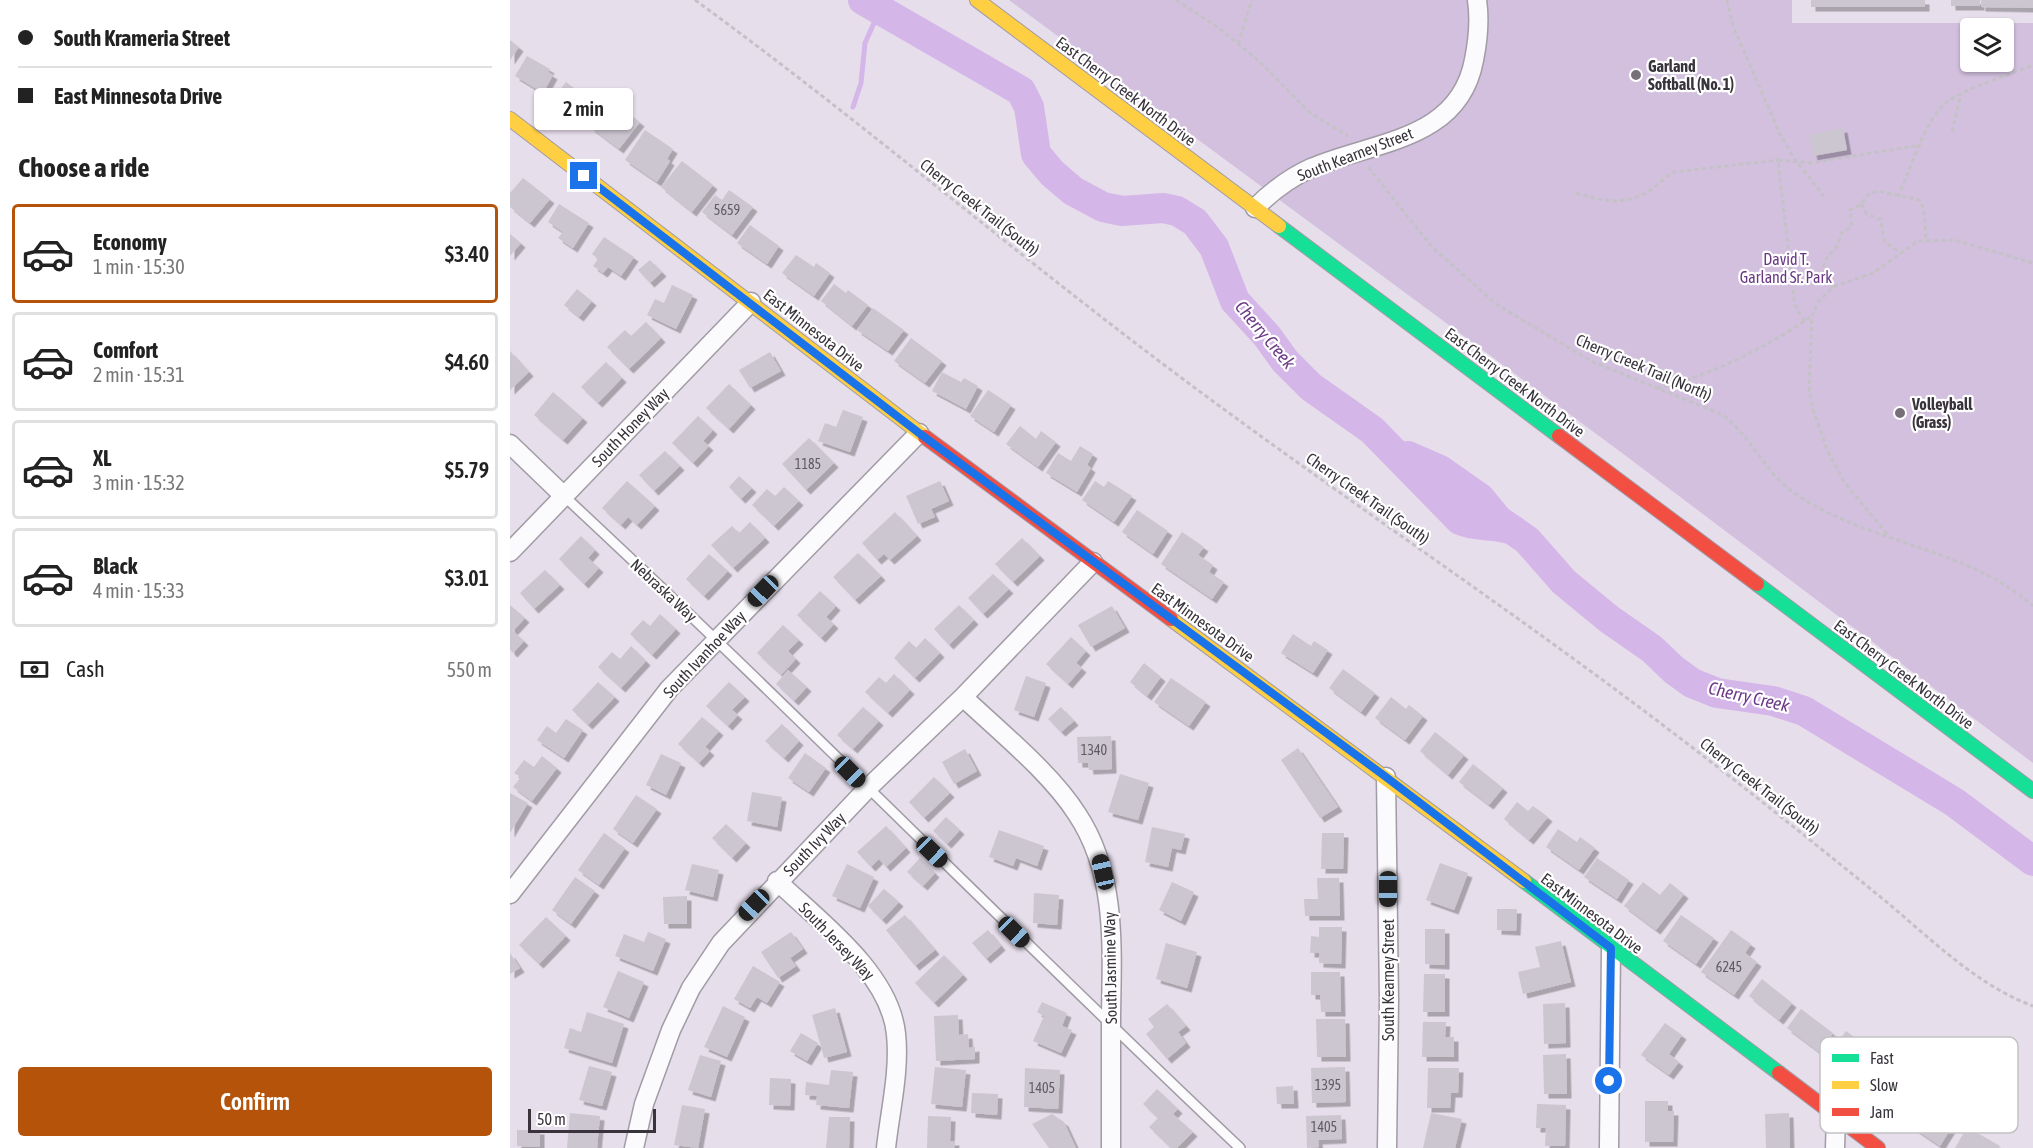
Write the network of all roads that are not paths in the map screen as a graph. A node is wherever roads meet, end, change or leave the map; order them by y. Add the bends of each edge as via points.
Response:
1 (977, 0) edge
2 (1477, 0) edge
3 (510, 119) edge
4 (1255, 208) junction
5 (751, 302) junction
6 (919, 433) junction
7 (510, 444) edge
8 (564, 496) junction
9 (510, 552) edge
10 (1093, 562) junction
11 (717, 639) junction
12 (963, 697) junction
13 (1386, 777) junction
14 (867, 789) junction
15 (2033, 791) edge
16 (777, 881) junction
17 (510, 894) edge
18 (1611, 948) junction
19 (1111, 1027) junction
20 (1820, 1104) edge
21 (1835, 1133) edge
22 (1858, 1133) edge
23 (634, 1148) edge
24 (886, 1148) edge
25 (1111, 1148) edge
26 (1240, 1148) edge
27 (1387, 1148) edge
28 (1608, 1148) edge
29 (1835, 1148) edge
30 (1878, 1148) edge

1 - 4 street, East Cherry Creek North Drive
2 - 4 street, South Kearney Street via 1473,65 1457,103 1417,131 1302,173
3 - 5 street, East Minnesota Drive
4 - 15 street, East Cherry Creek North Drive
5 - 6 street, East Minnesota Drive
5 - 8 street, South Honey Way
6 - 10 street, East Minnesota Drive
6 - 11 street, South Ivanhoe Way
7 - 8 street, Nebraska Way
8 - 9 street, South Honey Way
8 - 11 lane, Nebraska Way
10 - 12 street, South Ivy Way
10 - 13 street, East Minnesota Drive
11 - 14 lane, Nebraska Way
11 - 17 street, South Ivanhoe Way via 669,689
12 - 14 street, South Ivy Way
12 - 19 street, South Jasmine Way via 1061,793 1097,849 1110,916
13 - 18 street, East Minnesota Drive
13 - 27 street, South Kearney Street
14 - 16 street, South Ivy Way
14 - 19 lane, Nebraska Way
16 - 23 street, South Ivy Way via 721,943 691,988 651,1082
16 - 24 street, South Jersey Way via 858,960 886,997 896,1042
18 - 20 street, East Minnesota Drive
18 - 28 street
19 - 25 street, South Jasmine Way
19 - 26 lane, Nebraska Way
21 - 29 street
22 - 30 street, East Minnesota Drive

